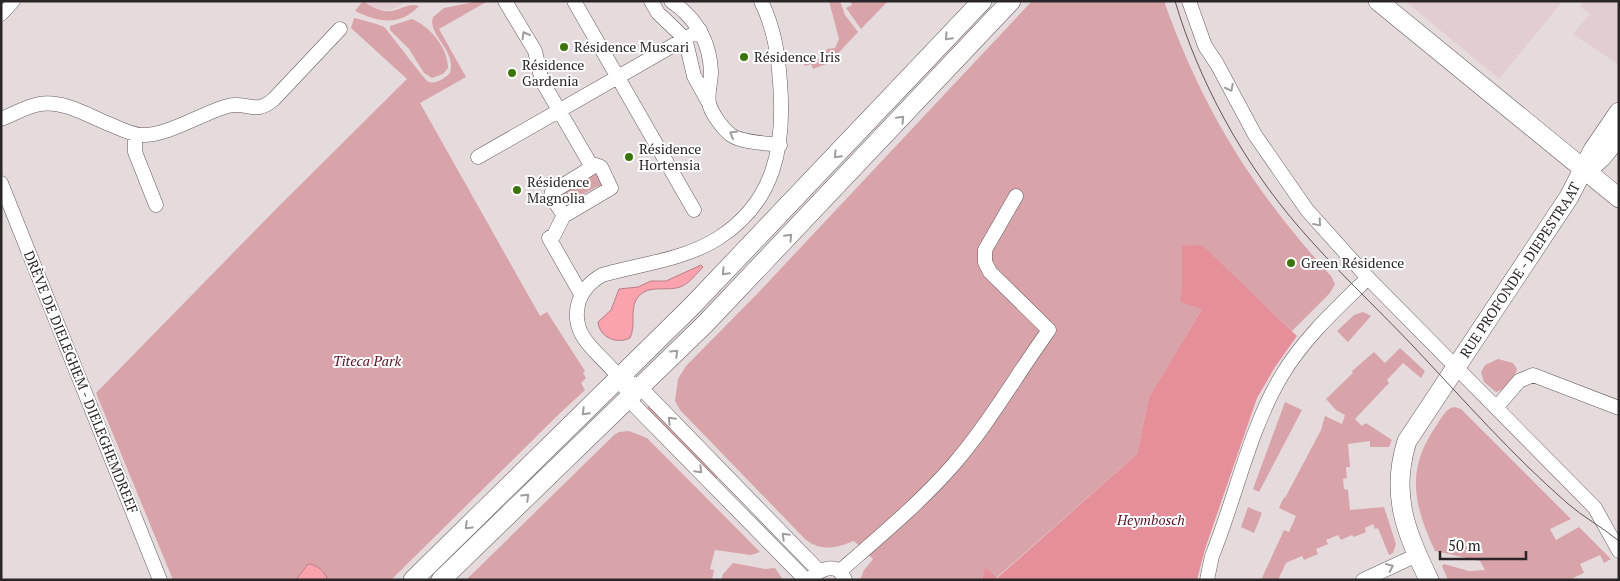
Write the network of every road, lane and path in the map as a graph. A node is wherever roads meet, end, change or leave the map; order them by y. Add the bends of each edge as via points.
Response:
1 (13, 1) edge
2 (505, 1) edge
3 (574, 1) edge
4 (651, 1) edge
5 (671, 1) edge
6 (761, 1) edge
7 (982, 1) edge
8 (1011, 1) edge
9 (1189, 1) edge
10 (1378, 1) edge
11 (1, 14) edge
12 (340, 29) dead end
13 (700, 30) junction
14 (683, 40) junction
15 (617, 77) junction
16 (709, 103) junction
17 (559, 110) junction
18 (1619, 112) edge
19 (1, 119) edge
20 (135, 134) junction
21 (1619, 136) edge
22 (780, 144) junction
23 (478, 157) dead end
24 (592, 167) junction
25 (1584, 171) junction
26 (1, 183) edge
27 (1016, 196) dead end
28 (1619, 198) edge
29 (156, 205) dead end
30 (694, 210) dead end
31 (564, 215) junction
32 (1368, 278) junction
33 (582, 294) junction
34 (1456, 367) junction
35 (620, 378) junction
36 (635, 392) junction
37 (1496, 408) junction
38 (1619, 408) edge
39 (1619, 551) edge
40 (1417, 555) junction
41 (843, 575) edge
42 (815, 576) edge
43 (160, 580) edge
44 (413, 580) edge
45 (441, 580) edge
46 (806, 580) edge
47 (1207, 580) edge
48 (1363, 580) edge
49 (1429, 580) edge

1 - 11 street
17 -> 2 street via 542,81 535,51
3 - 15 street
4 - 14 street
5 - 13 street
6 - 22 street via 777,45 782,114
7 -> 35 main road
36 -> 8 main road via 711,318
9 -> 32 street via 1205,46 1275,166 1307,210
10 - 25 main road
12 - 20 street via 274,100 263,107 232,105 157,132
13 - 14 street
13 - 16 street via 709,55
14 - 15 street
14 - 16 street via 694,76
15 - 17 street
15 - 30 street
22 -> 16 street via 731,135
17 - 23 street
17 - 24 street
18 - 25 main road, RUE PROFONDE - DIEPESTRAAT via 1600,139
19 - 20 street via 33,105 56,104
20 - 29 street via 135,152
21 - 25 main road via 1602,157
22 - 33 street via 766,186 746,214 726,233 686,254 602,275
24 - 31 street via 552,192 551,196
24 - 31 street via 597,165 601,168 611,188
25 - 28 main road
25 - 34 main road, RUE PROFONDE - DIEPESTRAAT
26 - 43 street, DRÈVE DE DIELEGHEM - DIELEGHEMDREEF
27 - 41 street via 985,250 985,262 990,272 1049,330 977,436 954,464
31 - 33 street via 554,235 549,238
32 - 34 street
32 - 47 street via 1307,341 1274,389 1254,436 1212,556
33 - 35 street via 576,313 580,330 591,348
34 - 37 street
34 - 40 main road, RUE PROFONDE - DIEPESTRAAT via 1419,420 1403,453 1399,479 1402,511
35 - 36 street
35 -> 44 main road
42 -> 36 street
45 -> 36 main road
36 -> 46 street
37 - 38 street via 1519,381 1533,375
37 - 39 street via 1595,508
48 -> 40 street
40 - 49 main road, RUE PROFONDE - DIEPESTRAAT
41 - 42 street via 831,568

